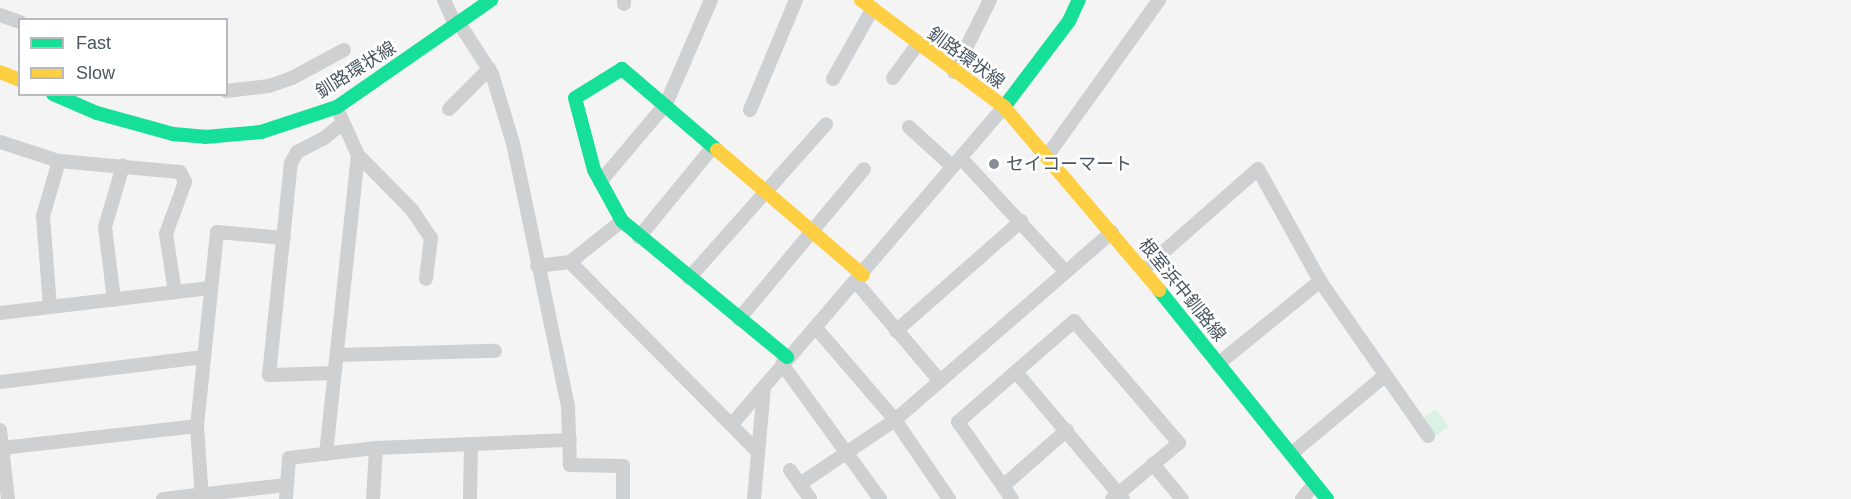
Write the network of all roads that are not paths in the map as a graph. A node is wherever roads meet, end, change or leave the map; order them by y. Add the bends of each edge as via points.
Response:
1 (444, 0) edge
2 (491, 0) edge
3 (711, 0) edge
4 (796, 0) edge
5 (861, 0) edge
6 (990, 0) edge
7 (1079, 0) edge
8 (1159, 0) edge
9 (873, 8) junction
10 (0, 15) edge
11 (18, 21) edge
12 (457, 24) junction
13 (917, 45) junction
14 (344, 50) dead end
15 (489, 69) junction
16 (0, 72) edge
17 (954, 72) junction
18 (833, 78) dead end
19 (893, 78) dead end
20 (18, 79) edge
21 (228, 90) edge
22 (58, 96) edge
23 (666, 104) junction
24 (337, 107) junction
25 (1004, 107) junction
26 (449, 109) dead end
27 (750, 110) dead end
28 (343, 123) junction
29 (826, 124) dead end
30 (909, 127) dead end
31 (0, 142) edge
32 (713, 147) junction
33 (358, 154) junction
34 (1047, 156) junction
35 (59, 160) junction
36 (957, 163) junction
37 (123, 166) junction
38 (864, 170) dead end
39 (600, 183) junction
40 (765, 190) junction
41 (622, 221) junction
42 (1021, 221) junction
43 (1112, 232) junction
44 (815, 233) junction
45 (639, 237) junction
46 (284, 238) junction
47 (570, 262) junction
48 (537, 266) junction
49 (1143, 270) junction
50 (1065, 271) junction
51 (689, 278) junction
52 (426, 279) dead end
53 (860, 279) junction
54 (1320, 281) junction
55 (210, 288) junction
56 (175, 292) junction
57 (114, 300) junction
58 (50, 307) junction
59 (0, 313) edge
60 (739, 319) junction
61 (816, 328) junction
62 (896, 331) junction
63 (495, 351) dead end
64 (337, 355) junction
65 (203, 357) junction
66 (785, 361) junction
67 (1218, 364) junction
68 (1016, 372) junction
69 (334, 373) junction
70 (1383, 377) junction
71 (940, 381) junction
72 (0, 382) edge
73 (764, 387) junction
74 (895, 420) junction
75 (733, 423) junction
76 (197, 426) junction
77 (0, 430) edge
78 (1067, 430) junction
79 (1428, 436) dead end
80 (570, 440) junction
81 (471, 444) junction
82 (2, 448) junction
83 (376, 448) junction
84 (757, 451) junction
85 (848, 452) junction
86 (326, 454) junction
87 (1291, 454) junction
88 (1153, 464) junction
89 (790, 470) dead end
90 (800, 484) junction
91 (1314, 484) junction
92 (1003, 486) junction
93 (286, 492) edge
94 (202, 497) edge
95 (1118, 497) edge
96 (9, 499) edge
97 (163, 499) edge
98 (373, 499) edge
99 (470, 499) edge
100 (623, 499) edge
101 (754, 499) edge
102 (810, 499) edge
103 (880, 499) edge
104 (949, 499) edge
105 (1012, 499) edge
106 (1182, 499) edge
107 (1302, 499) edge
108 (1327, 499) edge

1 - 12 street
2 - 12 main road, 釧路環状線
3 - 23 street
4 - 27 street
5 - 9 main road, 釧路環状線
6 - 17 street
7 - 25 main road, 釧路環状線 via 1070,21
8 - 34 street
9 - 13 main road, 釧路環状線
9 - 18 street
10 - 11 street
12 - 15 street
12 - 24 main road, 釧路環状線
13 - 17 main road, 釧路環状線
13 - 19 street
14 - 21 street via 292,78 268,86
15 - 26 street
15 - 48 street via 513,143
16 - 20 main road
17 - 25 main road, 釧路環状線
22 - 24 main road, 釧路環状線 via 142,127 206,137 261,132
23 - 32 main road
23 - 39 street
23 - 39 main road via 622,69 575,98
24 - 28 street
25 - 34 main road, 根室浜中釧路線
25 - 36 street
28 - 33 street
28 - 46 street via 323,140 297,152 291,163
29 - 40 street
30 - 36 street
31 - 35 street
32 - 40 main road
32 - 45 street
33 - 52 street via 412,210 431,238
33 - 64 street
34 - 43 main road, 根室浜中釧路線
35 - 37 street
35 - 58 street via 44,216
36 - 42 street
36 - 53 street
37 - 56 street via 180,172 185,182 166,234
37 - 57 street via 105,227
38 - 44 street
39 - 41 main road
40 - 44 main road
40 - 51 street
41 - 45 main road
41 - 47 street
42 - 50 street
42 - 62 street
43 - 49 main road, 根室浜中釧路線
43 - 50 street
44 - 53 main road
44 - 60 street
45 - 51 main road
46 - 55 street via 217,232
46 - 69 street via 269,375
47 - 48 street
47 - 75 street
48 - 80 street via 568,406
49 - 54 street via 1258,169
49 - 67 main road, 根室浜中釧路線
50 - 71 street
51 - 60 main road
53 - 61 street
53 - 62 street
54 - 67 street
54 - 70 street
55 - 56 street
55 - 65 street
56 - 57 street
57 - 58 street
58 - 59 street
60 - 66 main road
61 - 66 street
61 - 74 street
62 - 71 street
63 - 64 street
64 - 69 street
65 - 72 street
65 - 76 street
66 - 73 street
66 - 85 street
67 - 87 main road, 根室浜中釧路線
68 - 78 street
68 - 88 street via 1074,321 1179,443
68 - 92 street via 958,422
69 - 86 street
70 - 79 street
70 - 87 street
71 - 74 street
73 - 75 street
73 - 84 street
74 - 85 street
74 - 104 street
75 - 84 street
76 - 82 street
76 - 94 street
77 - 82 street
78 - 92 street
78 - 95 street
80 - 81 street
80 - 100 street via 570,465 623,466
81 - 83 street
81 - 99 street
82 - 96 street
83 - 86 street
83 - 98 street
84 - 101 street
85 - 90 street
85 - 103 street
86 - 93 street via 289,458
87 - 91 main road, 根室浜中釧路線
88 - 95 street
88 - 106 street
89 - 90 street
90 - 102 street
91 - 107 street
91 - 108 main road, 根室浜中釧路線
92 - 105 street
93 - 94 street
94 - 97 street

